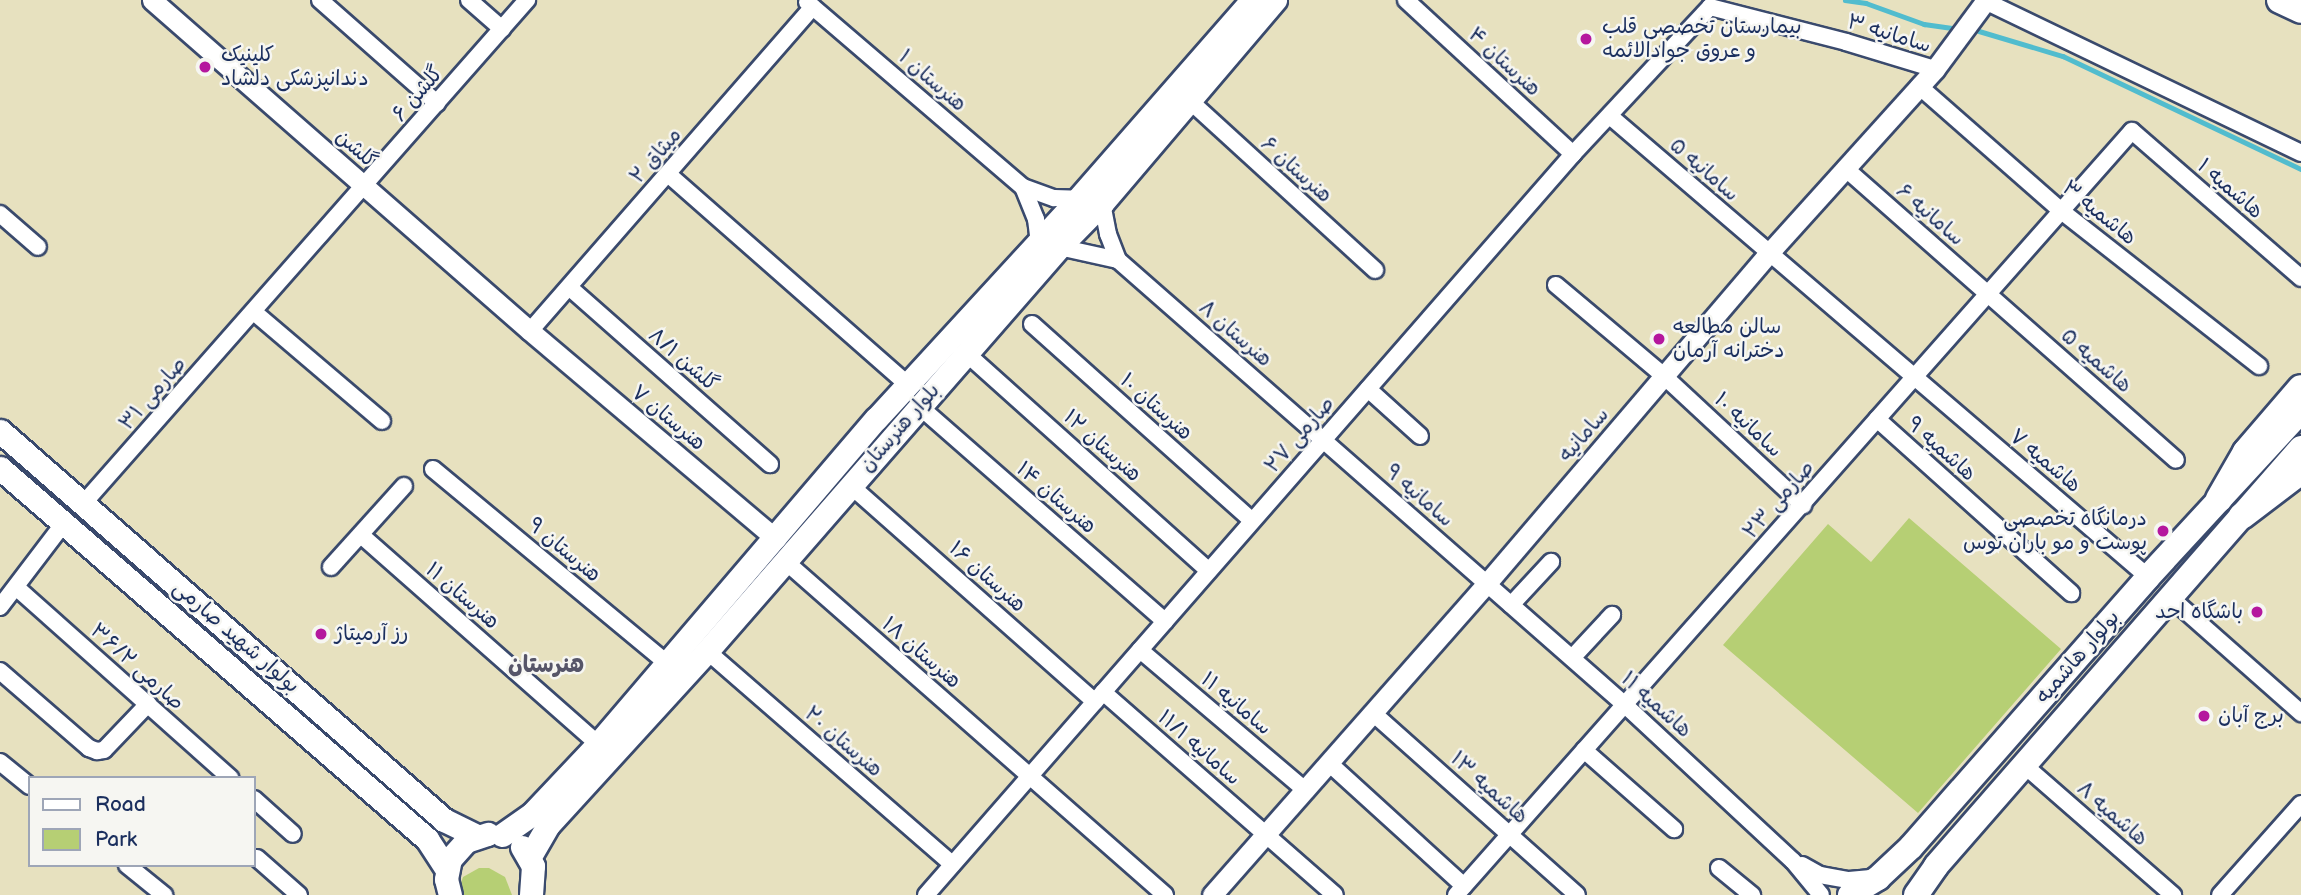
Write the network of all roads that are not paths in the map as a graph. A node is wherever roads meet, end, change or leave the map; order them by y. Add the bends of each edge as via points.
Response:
1 (152, 0) edge
2 (320, 0) edge
3 (469, 0) edge
4 (527, 0) edge
5 (1252, 0) edge
6 (1275, 0) edge
7 (1406, 0) edge
8 (1985, 0) edge
9 (2280, 0) edge
10 (809, 3) edge
11 (1710, 6) joint
12 (2301, 10) edge
13 (502, 29) junction
14 (1935, 69) junction
15 (1919, 86) junction
16 (1189, 100) junction
17 (437, 103) junction
18 (1611, 117) junction
19 (1157, 123) junction
20 (2132, 131) joint
21 (2301, 153) edge
22 (1573, 154) junction
23 (1845, 169) junction
24 (668, 174) junction
25 (365, 187) junction
26 (1023, 187) junction
27 (1078, 199) junction
28 (1102, 203) junction
29 (2060, 211) junction
30 (0, 214) edge
31 (1049, 245) junction
32 (38, 247) dead end
33 (1768, 254) junction
34 (1118, 260) junction
35 (1375, 271) dead end
36 (2301, 278) edge
37 (1556, 285) dead end
38 (569, 287) junction
39 (1987, 294) junction
40 (254, 312) junction
41 (1032, 324) dead end
42 (530, 331) junction
43 (966, 353) junction
44 (2259, 366) dead end
45 (1664, 376) junction
46 (1914, 377) junction
47 (907, 384) junction
48 (2301, 388) edge
49 (1368, 389) junction
50 (919, 406) junction
51 (2301, 411) edge
52 (876, 419) junction
53 (1877, 419) junction
54 (382, 421) dead end
55 (0, 431) edge
56 (893, 434) junction
57 (1420, 436) dead end
58 (1324, 440) junction
59 (2301, 448) edge
60 (2176, 460) dead end
61 (770, 464) dead end
62 (0, 468) edge
63 (433, 469) dead end
64 (2301, 471) edge
65 (850, 485) junction
66 (404, 486) dead end
67 (2219, 499) junction
68 (83, 504) junction
69 (1803, 505) junction
70 (2242, 516) junction
71 (1252, 521) junction
72 (64, 523) junction
73 (361, 535) junction
74 (776, 539) junction
75 (785, 561) junction
76 (1551, 562) dead end
77 (331, 567) dead end
78 (1209, 571) junction
79 (2148, 577) junction
80 (1487, 583) junction
81 (16, 587) junction
82 (2071, 593) dead end
83 (2171, 598) junction
84 (1511, 605) junction
85 (0, 607) edge
86 (1612, 615) dead end
87 (1165, 621) junction
88 (707, 650) junction
89 (1140, 650) junction
90 (1572, 658) junction
91 (667, 663) junction
92 (0, 671) edge
93 (1099, 697) junction
94 (148, 704) junction
95 (1625, 705) junction
96 (1373, 713) junction
97 (2301, 713) edge
98 (598, 744) junction
99 (1584, 750) junction
100 (0, 762) edge
101 (1329, 764) junction
102 (2024, 765) junction
103 (228, 776) edge
104 (1029, 777) junction
105 (28, 784) edge
106 (1306, 791) junction
107 (256, 801) edge
108 (2301, 804) edge
109 (1674, 829) dead end
110 (293, 834) dead end
111 (502, 835) junction
112 (1266, 835) junction
113 (1509, 835) junction
114 (477, 836) junction
115 (257, 858) dead end
116 (529, 858) junction
117 (1793, 861) junction
118 (952, 864) junction
119 (129, 867) edge
120 (1718, 868) dead end
121 (447, 887) edge
122 (1863, 888) edge
123 (1460, 890) edge
124 (535, 892) edge
125 (164, 895) edge
126 (299, 895) edge
127 (926, 895) edge
128 (1165, 895) edge
129 (1212, 895) edge
130 (1335, 895) edge
131 (1577, 895) edge
132 (1752, 895) edge
133 (1821, 895) edge
134 (1916, 895) edge
135 (2173, 895) edge
136 (2220, 895) edge

1 - 25 street, گلشن
2 - 17 street
3 - 13 street
4 - 13 street, گلشن ۶
5 - 19 main road, بلوار هنرستان
6 - 16 main road, بلوار هنرستان
7 - 22 street, هنرستان ۴
8 - 14 street, سامانیه
8 - 21 street
9 - 12 highway
10 - 24 street, میثاق ۲
10 - 26 street, هنرستان ۱
11 - 14 street, سامانیه ۳
11 - 18 street, صارمی ۲۷
13 - 17 street, گلشن ۶
14 - 15 street, سامانیه
15 - 23 street, سامانیه
15 - 29 street, هاشمیه ۳
16 - 19 main road, بلوار هنرستان
16 - 35 street, هنرستان ۶
17 - 25 street, گلشن ۶
18 - 22 street, صارمی ۲۷
18 - 33 street, سامانیه ۵
19 - 27 main road, بلوار هنرستان
19 - 28 main road, بلوار هنرستان
20 - 29 street, صارمی ۲۳
20 - 36 street, هاشمیه ۱
22 - 49 street, صارمی ۲۷
23 - 33 street, سامانیه
23 - 39 street, سامانیه ۶
24 - 38 street, میثاق ۲
24 - 47 street
25 - 40 street, گلشن ۶
25 - 42 street, گلشن
26 - 27 street, هنرستان ۱ via 1054,198
26 - 31 street, هنرستان ۱
27 - 31 main road, بلوار هنرستان
28 - 31 main road, بلوار هنرستان
28 - 34 street, هنرستان ۸
29 - 39 street, صارمی ۲۳
29 - 44 street, هاشمیه ۳
30 - 32 street
31 - 34 street, هنرستان ۸
31 - 43 main road, بلوار هنرستان
31 - 47 main road, بلوار هنرستان
33 - 45 street, سامانیه
33 - 46 street, سامانیه ۵
34 - 58 street, هنرستان ۸
37 - 45 street, سامانیه ۱۰
38 - 42 street, میثاق ۲
38 - 61 street, گلشن ۸/۱
39 - 46 street, صارمی ۲۳
39 - 60 street, هاشمیه ۵
40 - 54 street
40 - 68 street, صارمی ۳۱
41 - 71 street, هنرستان ۱۰
42 - 74 street, هنرستان ۷
43 - 50 main road, بلوار هنرستان
43 - 78 street, هنرستان ۱۲
45 - 69 street, سامانیه ۱۰
45 - 80 street, سامانیه
46 - 53 street, صارمی ۲۳
46 - 79 street, هاشمیه ۷
47 - 52 main road, بلوار هنرستان
48 - 67 highway via 2246,452
49 - 57 street
49 - 58 street, صارمی ۲۷
50 - 56 main road, بلوار هنرستان
50 - 87 street, هنرستان ۱۴
51 - 67 main road, بولوار هاشمیه
52 - 56 main road
52 - 74 main road, بلوار هنرستان
53 - 69 street, صارمی ۲۳
53 - 82 street, هاشمیه ۹
55 - 68 main road, بولوار شهید صارمی
56 - 65 main road, بلوار هنرستان
58 - 71 street, صارمی ۲۷
58 - 80 street, سامانیه ۹
59 - 70 main road, بولوار هاشمیه
62 - 72 main road, بولوار شهید صارمی
63 - 91 street, هنرستان ۹
64 - 70 highway
65 - 75 main road, بلوار هنرستان
65 - 93 street, هنرستان ۱۶
66 - 73 street
67 - 79 main road, بولوار هاشمیه
68 - 114 main road, بولوار شهید صارمی via 444,820
69 - 95 street, صارمی ۲۳
70 - 83 main road, بولوار هاشمیه
71 - 78 street, صارمی ۲۷
72 - 81 street
72 - 121 main road, بولوار شهید صارمی via 427,839
73 - 77 street
73 - 98 street, هنرستان ۱۱
74 - 91 main road, بلوار هنرستان
75 - 88 main road, بلوار هنرستان
75 - 104 street, هنرستان ۱۸
76 - 84 street
78 - 87 street, صارمی ۲۷
79 - 122 main road, بولوار هاشمیه via 1911,847
80 - 84 street, هاشمیه ۱۱
80 - 96 street, سامانیه
81 - 85 street
81 - 94 street, صارمی ۳۶/۲
83 - 97 street
83 - 102 main road, بولوار هاشمیه
84 - 90 street, هاشمیه ۱۱
86 - 90 street
87 - 89 street, صارمی ۲۷
88 - 116 main road, بلوار هنرستان via 549,824
88 - 118 street, هنرستان ۲۰
89 - 93 street, صارمی ۲۷
89 - 106 street, سامانیه ۱۱
90 - 95 street, هاشمیه ۱۱
91 - 98 main road, بلوار هنرستان
92 - 94 street via 97,751 104,750
93 - 104 street, صارمی ۲۷
93 - 112 street, سامانیه ۱۱/۱
94 - 103 street, صارمی ۳۶/۲
95 - 99 street, صارمی ۲۳
95 - 117 street, هاشمیه ۱۱
96 - 101 street, سامانیه
96 - 113 street, هاشمیه ۱۳
98 - 111 main road, بلوار هنرستان via 532,814
99 - 109 street
99 - 113 street, صارمی ۲۳
100 - 105 street
101 - 106 street, سامانیه
101 - 123 street
102 - 134 main road, بولوار هاشمیه
102 - 135 street, هاشمیه ۸
104 - 118 street, صارمی ۲۷
104 - 128 street, هنرستان ۱۸
106 - 112 street, سامانیه
107 - 110 street
108 - 136 street
111 - 114 main road
111 - 116 main road
112 - 129 street, سامانیه
112 - 130 street, سامانیه ۱۱/۱
113 - 123 street, صارمی ۲۳
113 - 131 street, هاشمیه ۱۳
114 - 121 main road via 457,849
115 - 126 street
116 - 124 main road
117 - 122 street
117 - 133 street
118 - 127 street, صارمی ۲۷
119 - 125 street
120 - 132 street

